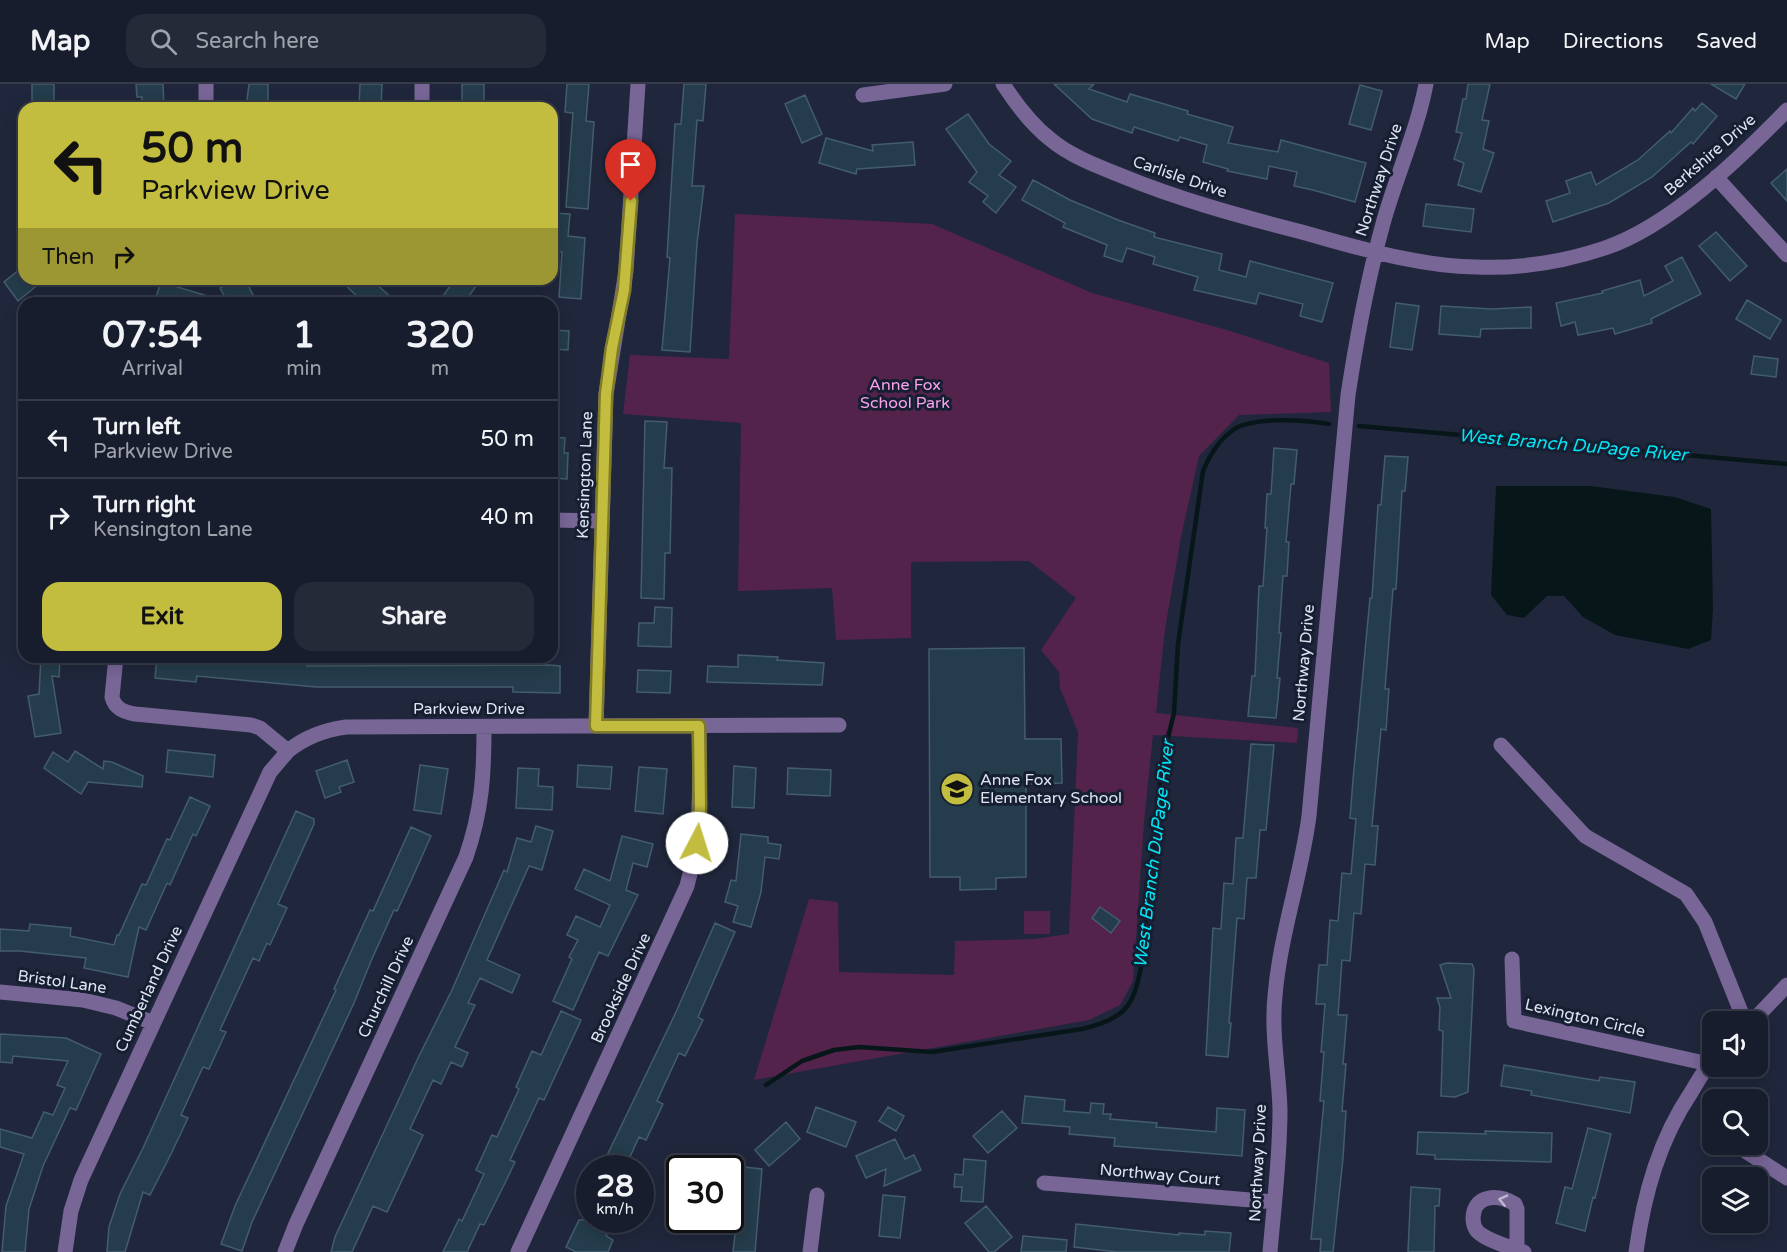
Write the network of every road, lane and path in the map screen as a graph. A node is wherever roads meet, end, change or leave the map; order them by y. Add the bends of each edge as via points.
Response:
1 (206, 84) edge
2 (422, 84) edge
3 (638, 84) edge
4 (945, 84) edge
5 (1003, 84) edge
6 (1426, 84) edge
7 (863, 94) dead end
8 (206, 102) edge
9 (422, 102) edge
10 (1787, 110) edge
11 (1716, 177) junction
12 (1375, 252) junction
13 (1787, 255) edge
14 (558, 520) edge
15 (601, 521) junction
16 (115, 663) edge
17 (839, 725) dead end
18 (596, 726) junction
19 (699, 726) junction
20 (484, 727) junction
21 (1501, 745) dead end
22 (288, 751) junction
23 (1512, 959) dead end
24 (1787, 986) edge
25 (0, 992) edge
26 (1741, 1011) edge
27 (1763, 1011) edge
28 (153, 1023) junction
29 (1702, 1061) edge
30 (1702, 1076) edge
31 (1751, 1155) edge
32 (1787, 1178) edge
33 (1044, 1183) dead end
34 (817, 1195) dead end
35 (1274, 1202) junction
36 (65, 1252) edge
37 (285, 1252) edge
38 (519, 1252) edge
39 (810, 1252) edge
40 (1270, 1252) edge
41 (1636, 1252) edge

1 - 8 street
2 - 9 street
3 - 15 street, Kensington Lane via 626,272 606,394
4 - 7 street
5 - 12 street, Carlisle Drive via 1050,140 1097,166 1212,208
6 - 12 street, Northway Drive
10 - 11 street, Berkshire Drive
11 - 12 street, Berkshire Drive via 1635,235 1606,247 1540,264 1444,266
11 - 13 street
12 - 35 street, Northway Drive via 1346,416 1306,836 1277,970 1274,1024 1280,1128
14 - 15 street
15 - 18 street, Kensington Lane
16 - 22 street via 112,697 116,706 126,712 251,725
17 - 19 street, Parkview Drive
18 - 19 street, Parkview Drive
18 - 20 street, Parkview Drive
19 - 38 street, Brookside Drive via 699,823 687,886
20 - 22 street, Parkview Drive via 335,728 311,736
20 - 37 street, Churchill Drive via 481,804 466,857
21 - 26 street via 1585,836 1686,894 1705,922
22 - 28 street, Cumberland Drive via 270,772
23 - 29 street, Lexington Circle via 1514,1021
24 - 27 street
25 - 28 street, Bristol Lane via 101,1004
28 - 36 street, Cumberland Drive via 81,1180 71,1211
30 - 41 street via 1677,1113 1654,1165
31 - 32 street
33 - 35 street, Northway Court
34 - 39 street
35 - 40 street, Northway Drive

